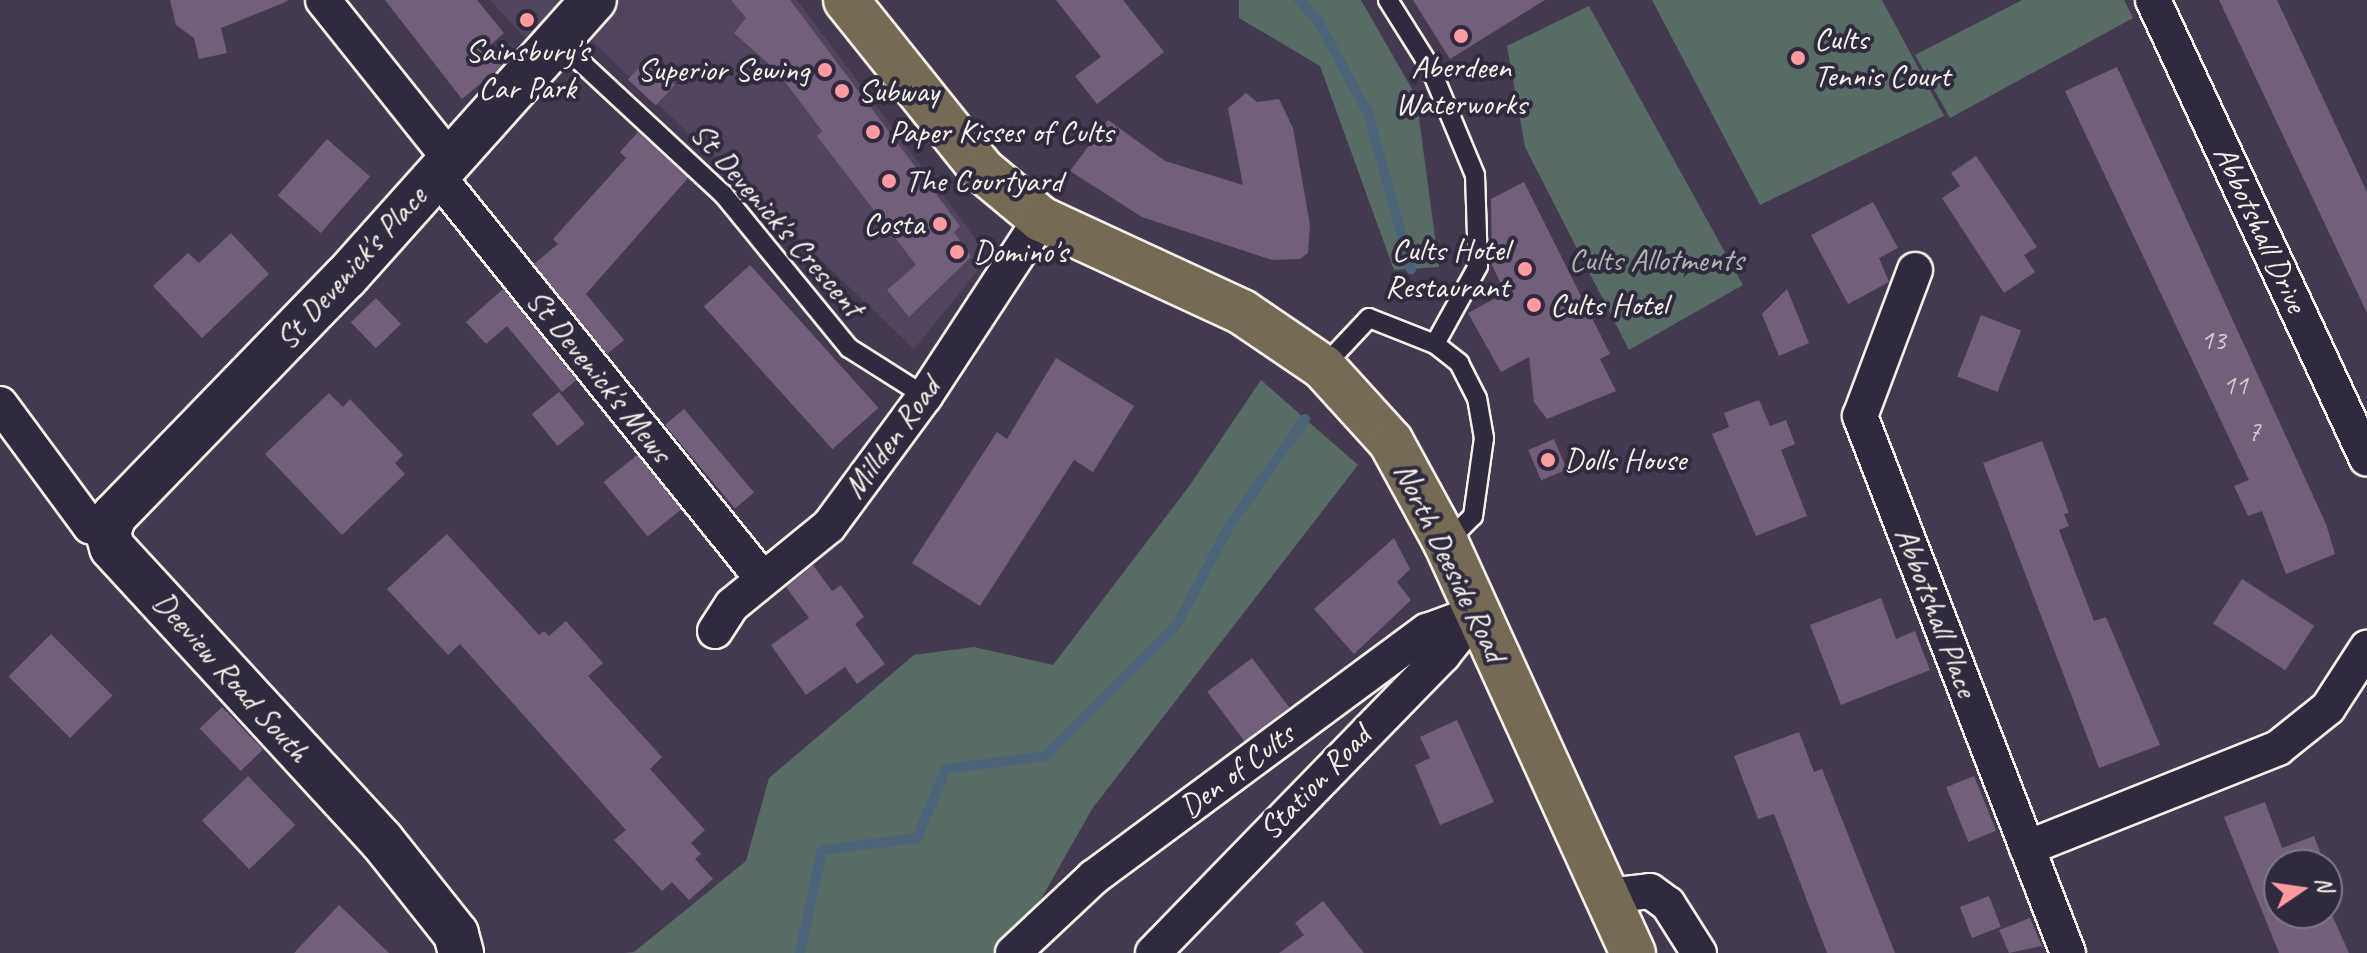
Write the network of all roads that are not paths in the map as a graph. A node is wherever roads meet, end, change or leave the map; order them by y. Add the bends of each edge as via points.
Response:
1 (323, 0) edge
2 (594, 0) edge
3 (846, 0) edge
4 (1388, 0) edge
5 (2153, 0) edge
6 (557, 40) junction
7 (442, 166) junction
8 (1041, 219) junction
9 (1915, 270) dead end
10 (1435, 344) junction
11 (1323, 367) junction
12 (925, 396) junction
13 (0, 404) edge
14 (2367, 459) edge
15 (111, 524) junction
16 (1446, 543) junction
17 (762, 578) junction
18 (1476, 613) junction
19 (715, 631) dead end
20 (2367, 648) edge
21 (2027, 848) junction
22 (1608, 896) junction
23 (461, 953) edge
24 (1013, 953) edge
25 (1153, 953) edge
26 (1633, 953) edge
27 (1699, 953) edge
28 (2068, 953) edge

1 - 7 street, St Devenick's Mews
2 - 6 street, St Devenick's Place
3 - 8 main road, North Deeside Road via 982,170
4 - 10 lane via 1430,67 1475,175 1478,266
5 - 14 street, Abbotshall Drive
6 - 7 street, St Devenick's Place
6 - 12 lane, St Devenick's Crescent via 723,194 849,348
7 - 15 street, St Devenick's Place
7 - 17 street, St Devenick's Mews
8 - 11 main road, North Deeside Road via 1188,283
8 - 12 street, Millden Road
9 - 21 street, Abbotshall Place via 1860,416
10 - 11 lane via 1369,318
10 - 16 lane via 1459,363 1477,398 1484,438 1473,516
11 - 16 main road, North Deeside Road via 1391,442
12 - 17 street, Millden Road via 829,526
13 - 15 street, Deeview Road South via 90,526
15 - 23 street, Deeview Road South via 112,547 382,841 456,934
16 - 18 main road, North Deeside Road
17 - 19 street, Millden Road via 732,605
18 - 22 main road, North Deeside Road
18 - 24 street, Den of Cults via 1427,631 1390,658 1094,877
18 - 25 street, Station Road via 1443,655
20 - 21 street via 2328,708 2278,748
21 - 28 street, Abbotshall Place
22 - 26 main road, North Deeside Road
22 - 27 street via 1650,891 1668,904

